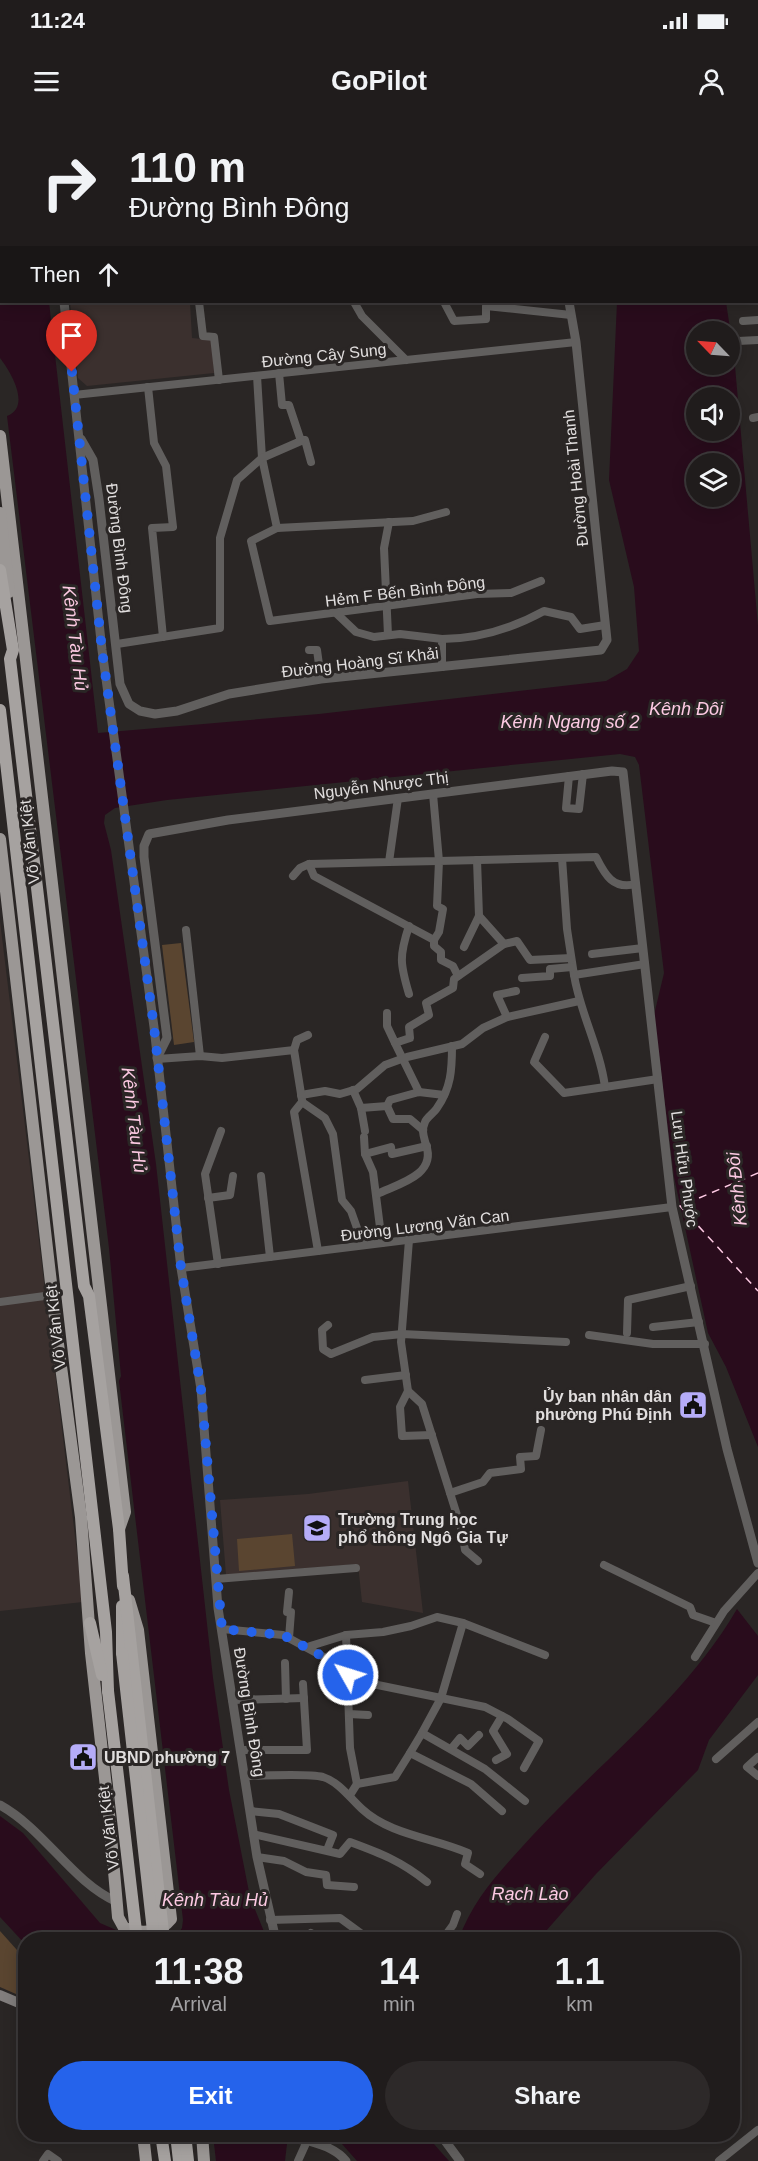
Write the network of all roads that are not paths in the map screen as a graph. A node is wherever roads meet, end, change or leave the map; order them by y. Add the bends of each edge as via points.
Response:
1 (64, 303) edge
2 (199, 303) edge
3 (355, 303) edge
4 (445, 303) edge
5 (569, 303) edge
6 (486, 304) edge
7 (521, 306) edge
8 (571, 315) junction
9 (758, 320) edge
10 (743, 321) dead end
11 (740, 340) edge
12 (758, 340) edge
13 (576, 342) junction
14 (406, 360) junction
15 (279, 373) junction
16 (257, 376) junction
17 (219, 380) junction
18 (148, 387) junction
19 (74, 395) junction
20 (78, 434) junction
21 (0, 436) edge
22 (301, 441) junction
23 (262, 458) junction
24 (311, 462) dead end
25 (446, 512) dead end
26 (0, 513) edge
27 (389, 522) junction
28 (277, 528) junction
29 (0, 570) edge
30 (541, 581) dead end
31 (7, 599) junction
32 (384, 607) junction
33 (336, 613) junction
34 (605, 625) junction
35 (388, 635) junction
36 (164, 637) junction
37 (442, 639) junction
38 (117, 644) junction
39 (309, 650) dead end
40 (601, 650) joint
41 (442, 667) junction
42 (321, 679) junction
43 (129, 704) joint
44 (0, 710) edge
45 (623, 772) joint
46 (583, 774) junction
47 (569, 776) junction
48 (433, 794) junction
49 (398, 798) junction
50 (0, 839) edge
51 (146, 840) joint
52 (562, 858) junction
53 (477, 860) junction
54 (439, 861) junction
55 (389, 862) junction
56 (309, 864) junction
57 (293, 876) dead end
58 (636, 884) junction
59 (3, 888) edge
60 (4, 903) edge
61 (479, 916) junction
62 (409, 926) junction
63 (186, 930) dead end
64 (434, 940) junction
65 (504, 944) junction
66 (464, 946) dead end
67 (643, 948) junction
68 (592, 954) dead end
69 (571, 958) junction
70 (645, 964) junction
71 (573, 971) junction
72 (456, 977) junction
73 (522, 978) dead end
74 (516, 991) dead end
75 (409, 994) dead end
76 (579, 1000) junction
77 (387, 1013) dead end
78 (507, 1017) junction
79 (308, 1035) dead end
80 (545, 1037) dead end
81 (395, 1043) junction
82 (452, 1046) junction
83 (294, 1050) junction
84 (200, 1056) junction
85 (404, 1058) junction
86 (157, 1059) junction
87 (658, 1079) junction
88 (605, 1087) junction
89 (354, 1090) junction
90 (419, 1092) junction
91 (444, 1095) junction
92 (301, 1098) junction
93 (387, 1106) junction
94 (362, 1108) junction
95 (423, 1130) junction
96 (221, 1131) dead end
97 (427, 1146) junction
98 (365, 1154) junction
99 (232, 1176) dead end
100 (261, 1176) dead end
101 (377, 1194) junction
102 (208, 1198) junction
103 (672, 1207) junction
104 (409, 1240) junction
105 (382, 1243) junction
106 (363, 1245) junction
107 (318, 1251) junction
108 (270, 1257) junction
109 (218, 1264) junction
110 (181, 1268) junction
111 (691, 1286) junction
112 (52, 1295) junction
113 (0, 1302) edge
114 (699, 1322) junction
115 (328, 1325) dead end
116 (653, 1327) dead end
117 (627, 1333) dead end
118 (402, 1334) junction
119 (589, 1335) dead end
120 (566, 1342) dead end
121 (705, 1344) junction
122 (406, 1375) junction
123 (365, 1380) dead end
124 (408, 1391) junction
125 (541, 1430) dead end
126 (432, 1435) junction
127 (450, 1493) junction
128 (119, 1529) junction
129 (478, 1561) dead end
130 (758, 1563) edge
131 (604, 1565) dead end
132 (356, 1568) dead end
133 (758, 1573) edge
134 (123, 1576) junction
135 (216, 1579) junction
136 (289, 1592) dead end
137 (90, 1623) junction
138 (463, 1623) junction
139 (716, 1623) junction
140 (222, 1629) junction
141 (346, 1635) junction
142 (289, 1638) junction
143 (308, 1647) junction
144 (545, 1655) dead end
145 (694, 1657) dead end
146 (285, 1663) dead end
147 (348, 1673) junction
148 (303, 1684) dead end
149 (108, 1691) junction
150 (286, 1698) junction
151 (304, 1698) junction
152 (441, 1698) junction
153 (232, 1700) junction
154 (349, 1714) junction
155 (368, 1715) dead end
156 (502, 1716) junction
157 (758, 1722) edge
158 (422, 1733) junction
159 (479, 1735) dead end
160 (451, 1749) junction
161 (240, 1750) junction
162 (410, 1753) junction
163 (758, 1757) edge
164 (716, 1759) dead end
165 (496, 1760) dead end
166 (524, 1768) dead end
167 (244, 1776) junction
168 (758, 1776) edge
169 (357, 1784) junction
170 (350, 1795) junction
171 (525, 1801) dead end
172 (0, 1805) edge
173 (502, 1810) dead end
174 (250, 1811) junction
175 (253, 1834) junction
176 (327, 1850) junction
177 (257, 1857) junction
178 (480, 1874) dead end
179 (427, 1882) dead end
180 (354, 1887) dead end
181 (117, 1902) junction
182 (457, 1914) dead end
183 (270, 1920) junction
184 (136, 1932) edge
185 (153, 1932) edge
186 (163, 1932) edge
187 (274, 1932) edge
188 (359, 1932) edge
189 (447, 1932) edge
190 (0, 1995) edge
191 (18, 2003) edge
192 (758, 2130) edge
193 (144, 2142) edge
194 (163, 2142) edge
195 (178, 2142) edge
196 (184, 2142) edge
197 (203, 2142) edge
198 (307, 2142) edge
199 (311, 2142) edge
200 (446, 2142) edge
201 (45, 2158) edge
202 (183, 2158) edge
203 (165, 2159) edge
204 (58, 2161) edge
205 (146, 2161) edge
206 (204, 2161) edge
207 (298, 2161) edge
208 (346, 2161) edge
209 (460, 2161) edge
210 (719, 2161) edge

1 - 19 street, Đường Bình Đông
2 - 17 street via 203,336 214,337
3 - 14 street via 362,316
4 - 6 street via 454,321 486,319
5 - 8 street, Đường Hoài Thanh
6 - 7 street
7 - 8 street
8 - 13 street, Đường Hoài Thanh
9 - 10 street
11 - 12 street
13 - 14 street, Đường Cây Sung
13 - 34 street, Đường Hoài Thanh
14 - 15 street, Đường Cây Sung
15 - 16 street, Đường Cây Sung
15 - 22 street via 282,405 289,405
16 - 17 street, Đường Cây Sung
16 - 23 street
17 - 18 street, Đường Cây Sung
18 - 19 street, Đường Cây Sung
18 - 36 street via 154,443 166,466 173,527 152,528
19 - 20 street, Đường Bình Đông
20 - 38 street, Đường Bình Đông via 93,460
20 - 86 street, Đường Bình Đông via 102,650
21 - 128 main road, Võ Văn Kiệt via 125,1512
22 - 23 street
22 - 24 street via 305,440
23 - 28 street
23 - 36 street via 237,480 220,538 220,628
25 - 27 street via 413,521
26 - 31 main road, Võ Văn Kiệt
27 - 28 street
27 - 32 street via 384,548
28 - 33 street, Hẻm F Bến Bình Đông via 251,541 270,621
29 - 31 highway, Võ Văn Kiệt
30 - 32 street, Hẻm F Bến Bình Đông via 511,592
31 - 128 highway, Võ Văn Kiệt via 13,650 10,659 84,1286 89,1296
32 - 33 street, Hẻm F Bến Bình Đông
32 - 35 street
33 - 35 street via 357,632 374,637
34 - 37 street via 580,629 571,616 544,611 521,624 462,639
34 - 40 street, Đường Hoài Thanh via 607,640
35 - 37 street
36 - 38 street
37 - 41 street
38 - 43 street, Đường Bình Đông via 120,684
39 - 42 street via 317,650
40 - 41 street, Đường Hoàng Sĩ Khải
41 - 42 street, Đường Hoàng Sĩ Khải
42 - 43 street, Đường Hoàng Sĩ Khải via 229,694 165,713 146,713
44 - 149 highway, Võ Văn Kiệt via 105,1620
45 - 46 street, Nguyễn Nhược Thị
45 - 58 street, Lưu Hữu Phước
46 - 47 street, Nguyễn Nhược Thị
46 - 47 street via 579,809 566,808
47 - 48 street, Nguyễn Nhược Thị
48 - 49 street, Nguyễn Nhược Thị
48 - 54 street
49 - 51 street, Nguyễn Nhược Thị via 228,820 149,834
49 - 55 street
50 - 59 main road, Võ Văn Kiệt
51 - 86 street, Đường Bình Đông via 144,858 167,1038
52 - 53 street
52 - 58 street via 596,857 613,883 624,887
52 - 69 street
53 - 54 street
53 - 61 street
54 - 55 street
54 - 64 street via 436,899 437,906 443,909
55 - 56 street
56 - 57 street
56 - 62 street via 314,876
58 - 67 street, Lưu Hữu Phước
59 - 60 main road, Võ Văn Kiệt
60 - 112 main road, Võ Văn Kiệt
61 - 65 street
61 - 66 street
62 - 64 street
62 - 75 street via 401,950
63 - 84 street
64 - 72 street via 441,960 453,966
65 - 69 street via 517,941 530,960
65 - 72 street
67 - 68 street
67 - 70 street, Lưu Hữu Phước
69 - 71 street
70 - 71 street
70 - 87 street, Lưu Hữu Phước
71 - 73 street via 550,969 550,976
71 - 76 street
72 - 81 street via 453,988 426,1003 429,1016 409,1027 411,1038
74 - 78 street via 497,995
76 - 78 street
76 - 88 street
77 - 81 street via 387,1026
78 - 82 street
79 - 83 street via 297,1040
80 - 88 street via 534,1062 564,1093
81 - 85 street
82 - 85 street
82 - 91 street via 452,1072
83 - 84 street via 222,1058
83 - 92 street
84 - 86 street
85 - 89 street via 386,1065
85 - 90 street
86 - 110 street, Đường Bình Đông
87 - 88 street
87 - 103 street, Lưu Hữu Phước
89 - 92 street via 340,1094 325,1091
89 - 94 street
90 - 91 street
90 - 93 street via 390,1100
91 - 95 street
92 - 106 street via 325,1118 333,1134 342,1200 351,1211
92 - 107 street via 294,1112
93 - 94 street
93 - 95 street via 393,1119 410,1119
94 - 98 street
95 - 97 street
96 - 102 street via 205,1174
97 - 98 street via 392,1154 391,1147
97 - 101 street via 428,1162 420,1174
98 - 101 street
99 - 102 street via 230,1195
100 - 108 street
101 - 105 street
102 - 109 street
103 - 104 street, Đường Lương Văn Can
103 - 111 street, Lưu Hữu Phước
104 - 105 street, Đường Lương Văn Can
104 - 118 street
105 - 106 street, Đường Lương Văn Can
106 - 107 street, Đường Lương Văn Can
107 - 108 street, Đường Lương Văn Can
108 - 109 street, Đường Lương Văn Can
109 - 110 street, Đường Lương Văn Can
110 - 135 street, Đường Bình Đông via 201,1389
111 - 114 street, Lưu Hữu Phước
111 - 117 street via 628,1300
112 - 113 street
112 - 137 main road, Võ Văn Kiệt via 81,1517
114 - 116 street
114 - 121 street, Lưu Hữu Phước
115 - 118 street via 322,1330 323,1349 331,1354 373,1337
118 - 120 street
118 - 122 street
119 - 121 street via 654,1344
121 - 130 street, Lưu Hữu Phước via 737,1490
122 - 123 street
122 - 124 street
124 - 126 street via 422,1404
124 - 126 street via 400,1407 402,1436
125 - 127 street via 536,1456 520,1457 521,1469 490,1473 483,1482
126 - 127 street
127 - 129 street via 465,1550
128 - 134 highway, Võ Văn Kiệt
131 - 139 street via 690,1607 693,1615
132 - 135 street
133 - 139 street
134 - 181 main road, Võ Văn Kiệt via 138,1630 171,1919 161,1929 131,1930 119,1923
134 - 185 highway, Võ Văn Kiệt, bridge via 122,1653
134 - 186 highway, bridge
135 - 140 street, Đường Bình Đông
136 - 142 street
137 - 149 highway
137 - 181 main road, Võ Văn Kiệt
138 - 141 street via 437,1617 402,1628
138 - 144 street
138 - 152 street
139 - 145 street
140 - 142 street
140 - 153 street, Đường Bình Đông
141 - 143 street
141 - 147 street
142 - 143 street
143 - 147 street
146 - 150 street
147 - 152 street via 363,1682
147 - 154 street
148 - 151 street
149 - 184 highway, Võ Văn Kiệt, bridge
150 - 151 street
150 - 153 street
151 - 161 street via 307,1750
152 - 156 street via 485,1707
152 - 158 street
153 - 161 street, Đường Bình Đông
154 - 155 street
154 - 169 street
156 - 165 street via 493,1731 507,1754
156 - 166 street via 538,1741
157 - 164 street
158 - 160 street
158 - 162 street
159 - 160 street via 468,1746 460,1738
160 - 171 street via 485,1769
161 - 167 street, Đường Bình Đông
162 - 169 street via 395,1777
162 - 173 street via 471,1784
163 - 168 street via 747,1767
167 - 170 street via 323,1777
167 - 174 street, Đường Bình Đông
169 - 170 street
170 - 178 street via 363,1810 390,1826 468,1854 465,1864
172 - 181 street via 27,1823 100,1895
174 - 175 street, Đường Bình Đông
174 - 176 street via 279,1814 333,1835
175 - 176 street
175 - 177 street, Đường Bình Đông
176 - 179 street via 340,1854 350,1842 383,1852
177 - 180 street via 326,1875 327,1885
177 - 183 street, Đường Bình Đông
182 - 189 street
183 - 187 street, Đường Bình Đông
183 - 188 street via 340,1918
190 - 191 main road
192 - 210 street
193 - 205 main road
194 - 203 highway
195 - 202 highway
196 - 202 highway
197 - 206 main road
198 - 207 street
199 - 208 street via 330,2147
200 - 209 street
201 - 204 street

